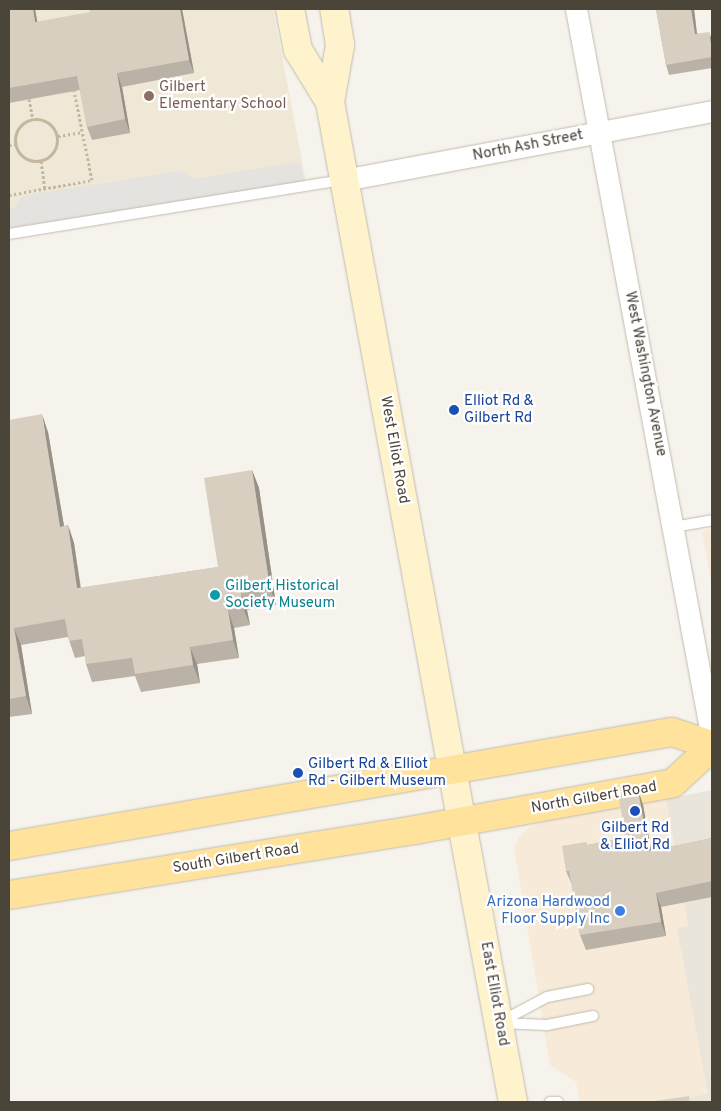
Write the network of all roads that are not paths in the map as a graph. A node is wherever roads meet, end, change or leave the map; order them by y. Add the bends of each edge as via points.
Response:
1 (290, 9) edge
2 (334, 9) edge
3 (576, 9) edge
4 (330, 102) junction
5 (712, 111) edge
6 (599, 132) junction
7 (344, 180) junction
8 (9, 234) edge
9 (712, 520) edge
10 (674, 527) junction
11 (712, 739) edge
12 (712, 746) edge
13 (453, 771) junction
14 (461, 809) junction
15 (9, 846) edge
16 (9, 895) edge
17 (588, 990) dead end
18 (593, 1016) dead end
19 (500, 1023) junction
20 (514, 1102) edge
21 (550, 1102) edge
22 (558, 1102) edge

1 - 4 main road, West Elliot Road via 298,50
2 - 4 main road, West Elliot Road via 340,44
3 - 6 street, West Washington Avenue
4 - 7 main road, West Elliot Road
5 - 6 street, North Ash Street
6 - 7 street, North Ash Street
6 - 10 street, West Washington Avenue
7 - 8 lane
7 - 13 main road, West Elliot Road
9 - 10 lane
10 - 11 street, West Washington Avenue
12 - 13 main road, North Gilbert Road via 672,732
12 - 14 main road, North Gilbert Road via 673,783
13 - 14 main road, West Elliot Road
13 - 15 main road
14 - 16 main road, South Gilbert Road
14 - 19 main road, East Elliot Road
17 - 19 lane via 547,997
18 - 19 lane via 547,1025
19 - 20 main road, East Elliot Road
21 - 22 lane

